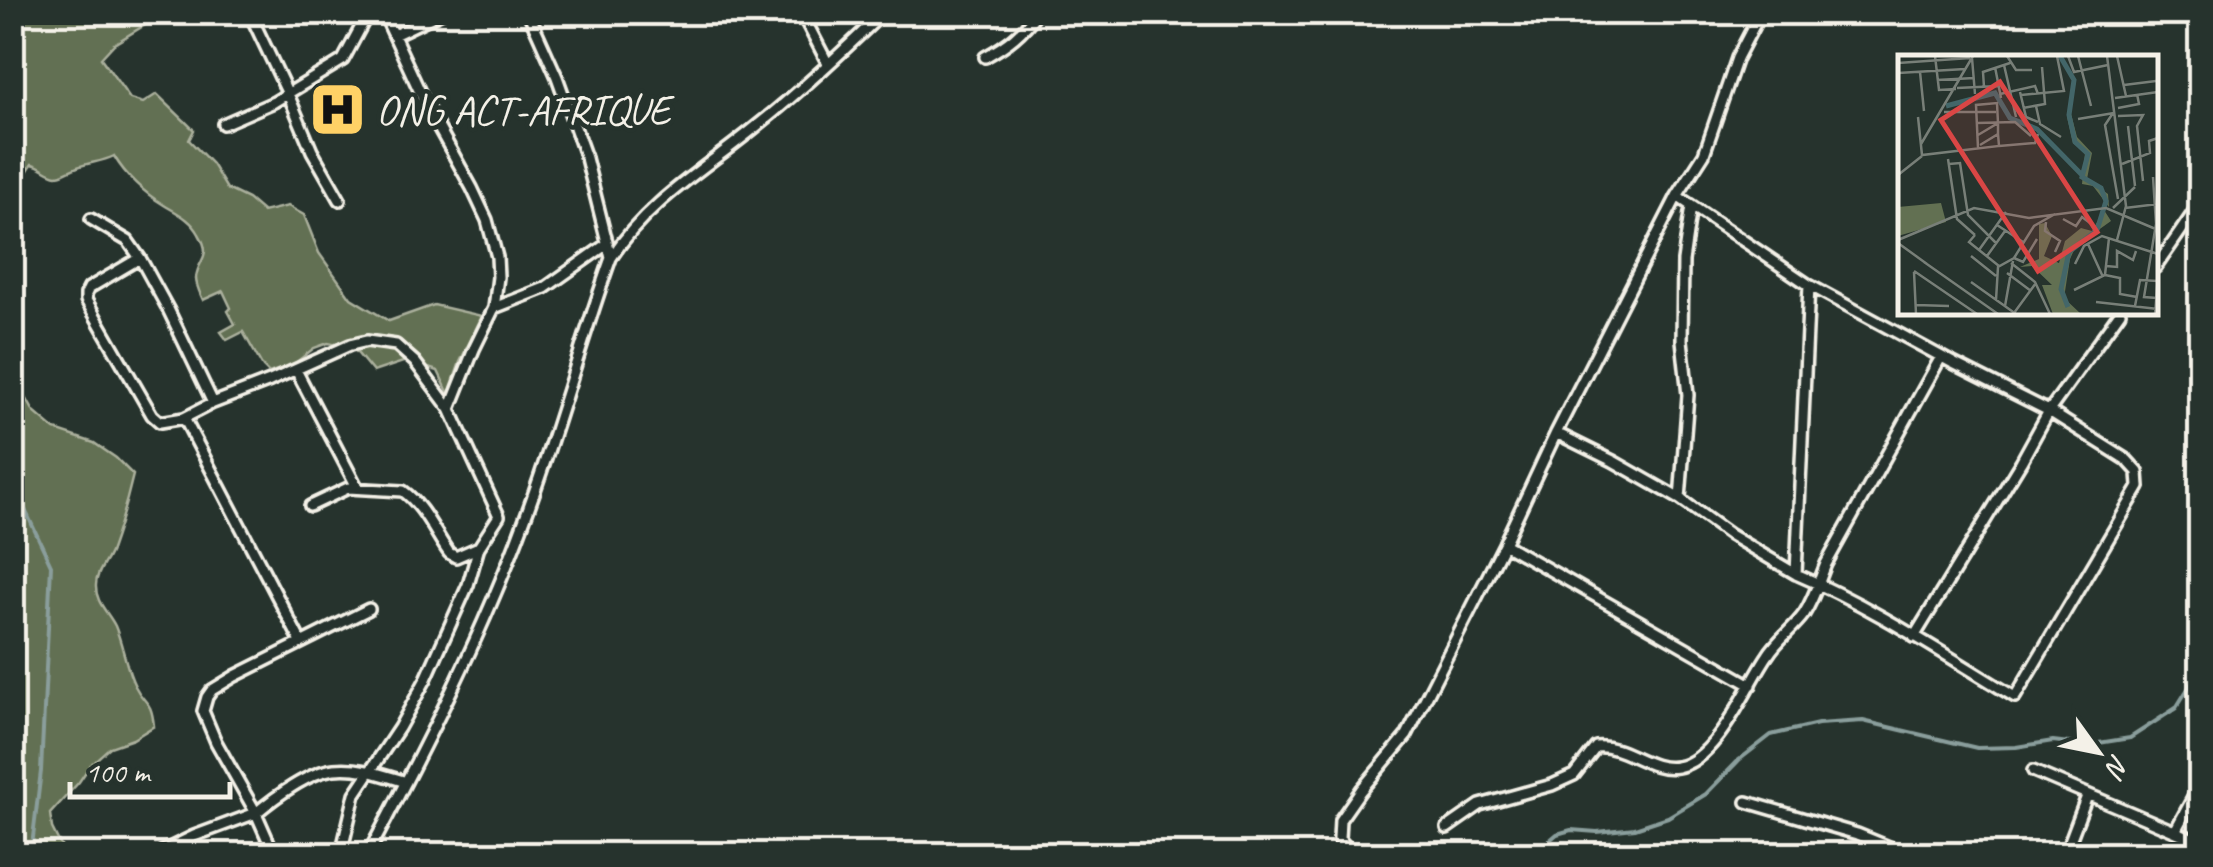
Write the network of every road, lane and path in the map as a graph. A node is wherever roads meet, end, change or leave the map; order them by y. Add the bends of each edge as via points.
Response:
1 (248, 12) edge
2 (371, 12) edge
3 (382, 12) edge
4 (442, 12) edge
5 (528, 12) edge
6 (802, 12) edge
7 (884, 12) edge
8 (1036, 12) edge
9 (1761, 12) edge
10 (394, 35) junction
11 (985, 57) dead end
12 (828, 64) junction
13 (288, 94) junction
14 (223, 124) dead end
15 (1677, 196) junction
16 (340, 200) dead end
17 (2200, 204) edge
18 (1691, 206) junction
19 (91, 219) dead end
20 (607, 244) junction
21 (140, 258) junction
22 (611, 258) junction
23 (2158, 264) edge
24 (1808, 285) junction
25 (494, 308) junction
26 (2118, 315) edge
27 (1941, 357) junction
28 (296, 370) junction
29 (213, 404) junction
30 (450, 408) junction
31 (2049, 411) junction
32 (184, 418) junction
33 (1556, 433) junction
34 (357, 488) junction
35 (1680, 500) junction
36 (310, 506) dead end
37 (500, 516) junction
38 (525, 518) junction
39 (1504, 544) junction
40 (479, 547) junction
41 (1796, 574) junction
42 (1818, 583) junction
43 (369, 609) dead end
44 (1914, 637) junction
45 (301, 642) junction
46 (1751, 685) junction
47 (369, 771) junction
48 (2033, 772) dead end
49 (406, 782) junction
50 (2200, 785) edge
51 (2087, 796) junction
52 (1747, 802) dead end
53 (256, 813) junction
54 (1447, 828) dead end
55 (2175, 831) junction
56 (2200, 842) edge
57 (157, 854) edge
58 (274, 854) edge
59 (342, 854) edge
60 (368, 854) edge
61 (1353, 854) edge
62 (1906, 854) edge
63 (2065, 854) edge

1 - 13 street
2 - 13 street via 344,60
3 - 10 street
4 - 10 street
5 - 20 street via 586,158
6 - 12 street
7 - 12 street
8 - 11 street via 1006,46
9 - 15 street via 1737,58 1704,154
10 - 25 street via 487,220 497,256
12 - 22 street via 635,224
13 - 14 street
13 - 16 street
15 - 18 street
15 - 33 street
17 - 23 street
18 - 24 street
18 - 35 street via 1683,260 1688,395
19 - 21 street via 128,241
20 - 22 street
20 - 25 street via 545,288
21 - 29 street
21 - 32 street via 89,288 86,300 152,415 160,422
22 - 38 street
24 - 27 street
24 - 41 street
25 - 30 street
26 - 31 street
27 - 31 street
27 - 42 street
28 - 29 street
28 - 30 street via 350,345 384,342 415,362
28 - 34 street
29 - 32 street
30 - 37 street
31 - 44 street
31 - 44 street via 2127,460 2138,472 2138,487 2021,687 2015,697
32 - 45 street
33 - 35 street
33 - 39 street
34 - 36 street
34 - 40 street via 408,493 452,556
35 - 41 street
37 - 38 street
37 - 40 street
38 - 49 street
39 - 46 street
39 - 61 street via 1407,735 1340,820 1339,838
40 - 47 street via 426,679
41 - 42 street
42 - 44 street
42 - 46 street via 1806,611 1766,656
43 - 45 street
45 - 53 street via 212,690 204,704 216,742
46 - 54 street via 1722,730 1688,764 1673,768 1596,747 1574,775 1480,806
47 - 49 street
47 - 53 street via 326,771
47 - 59 street via 355,794
48 - 51 street
49 - 60 street
50 - 55 street
51 - 55 street
51 - 63 street
52 - 62 street
53 - 57 street
53 - 58 street
55 - 56 street

